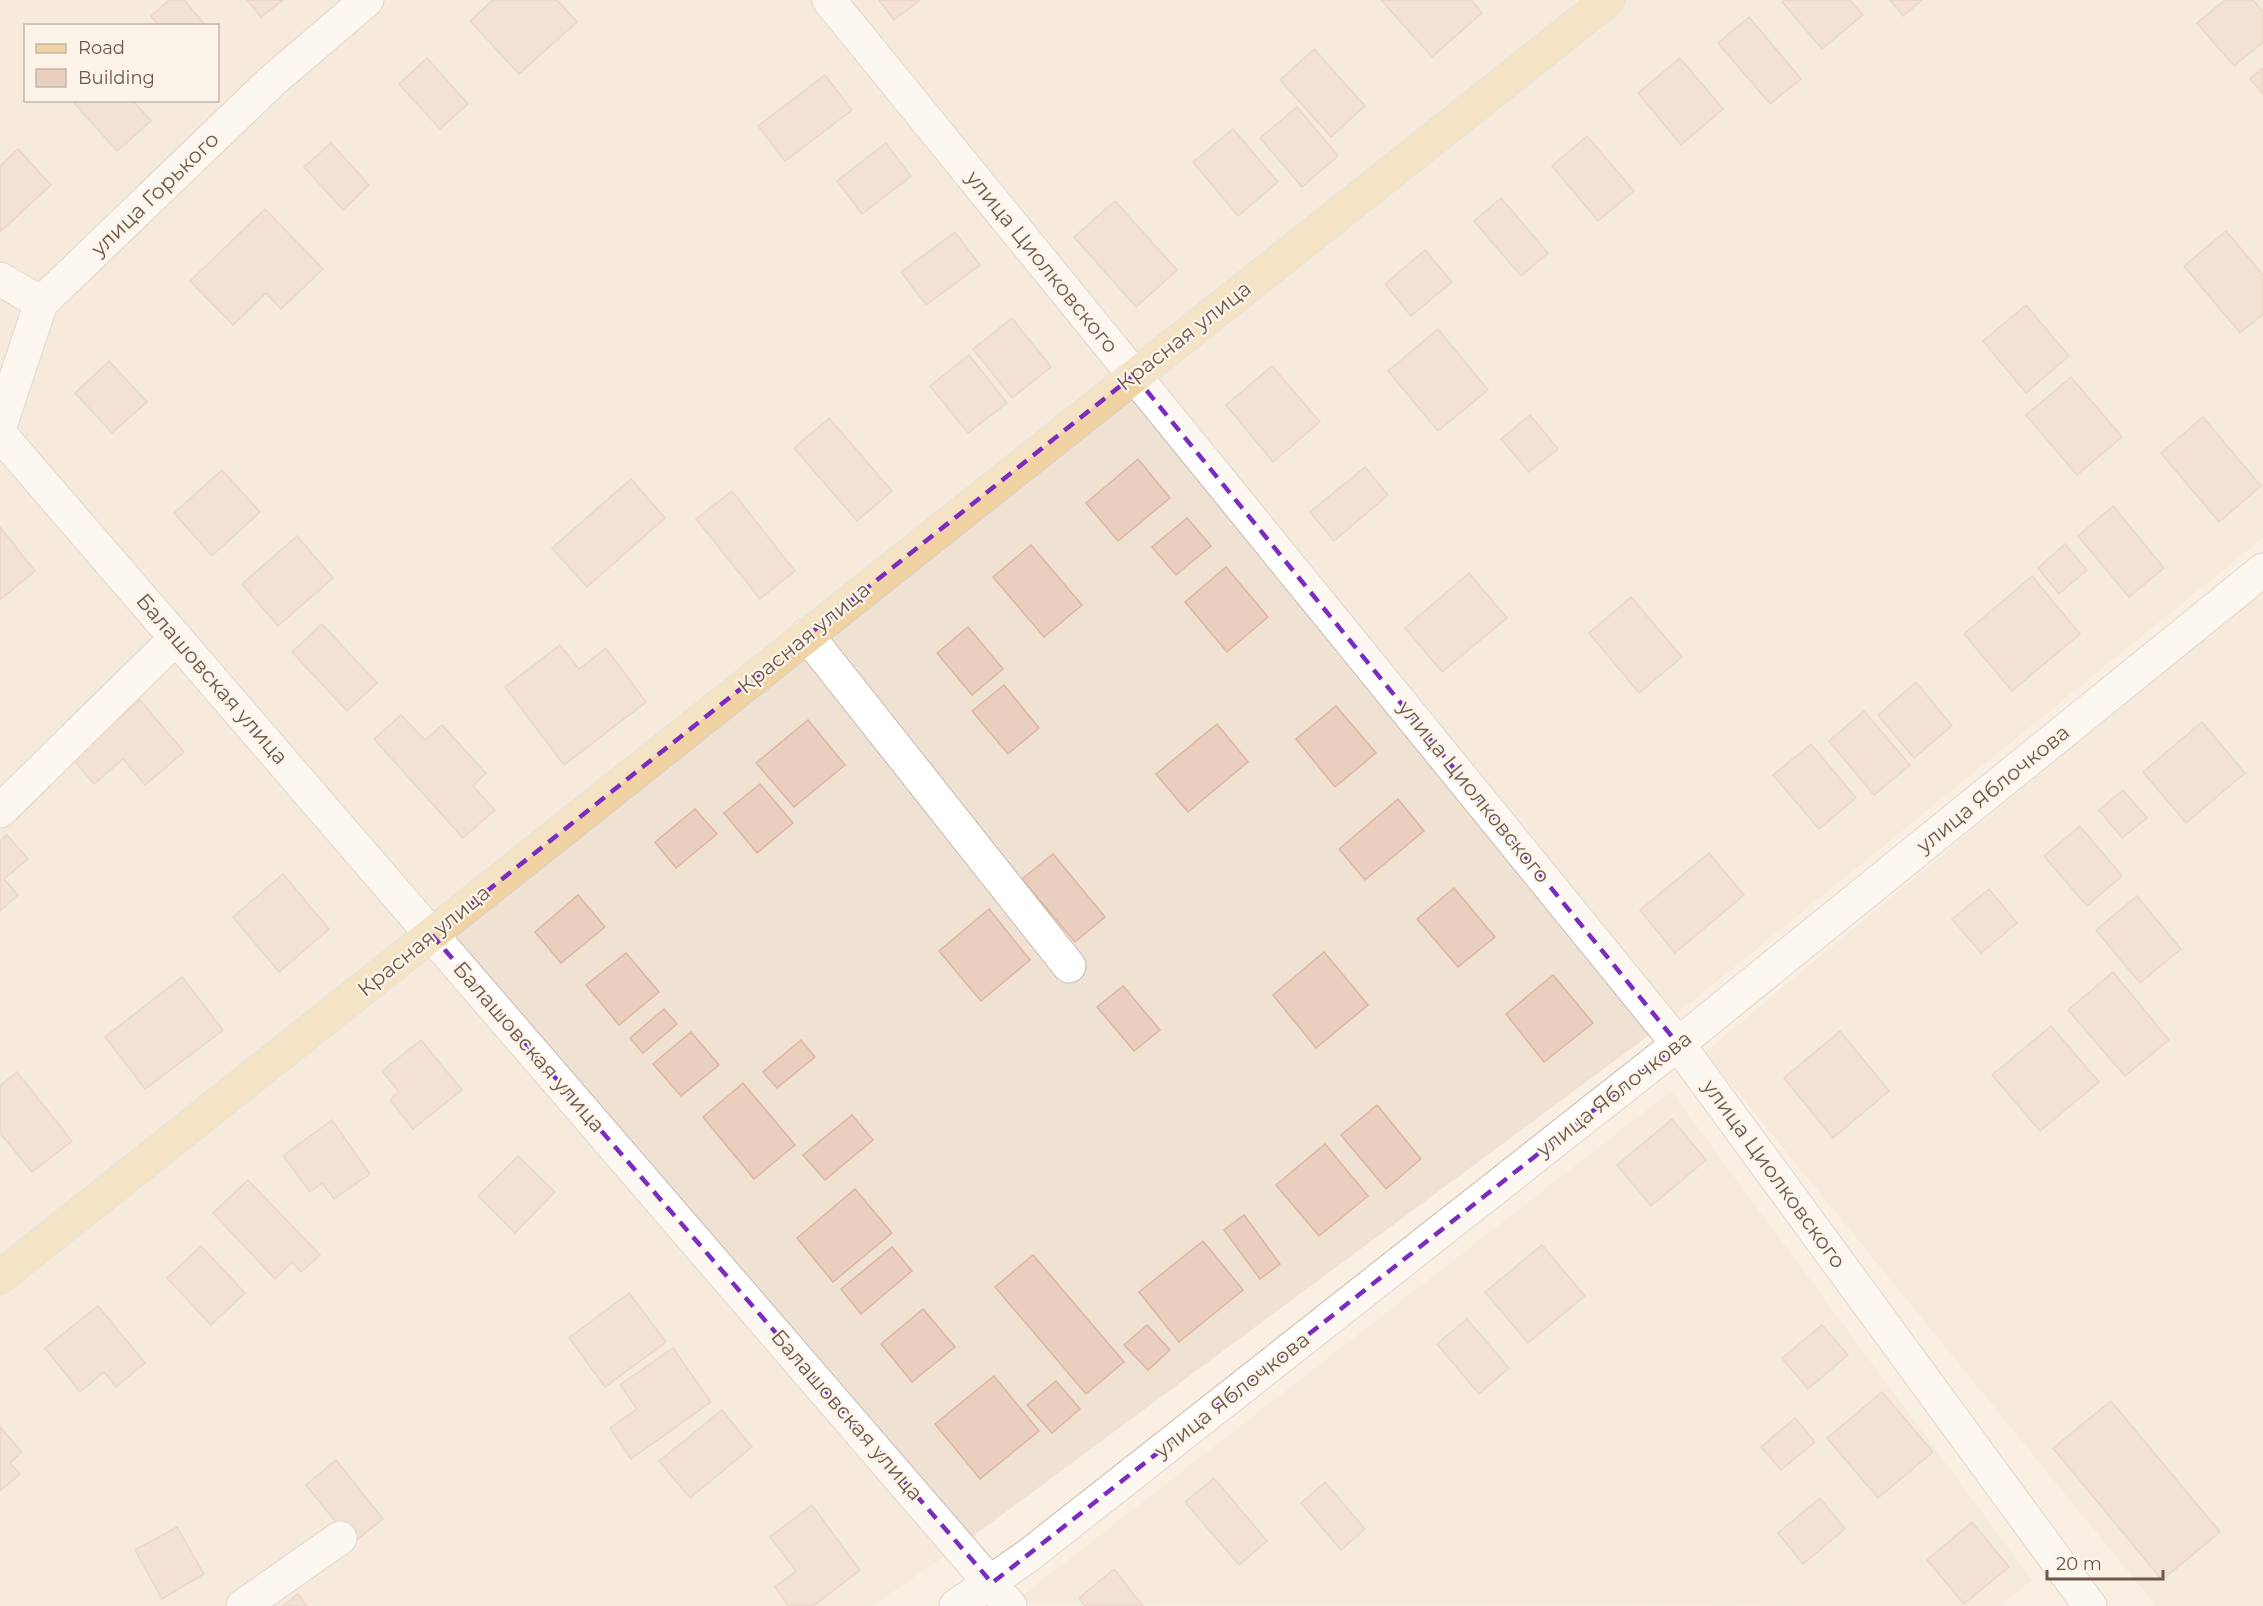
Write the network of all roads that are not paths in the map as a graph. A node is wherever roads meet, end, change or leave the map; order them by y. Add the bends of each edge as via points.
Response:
1 (367, 0) edge
2 (829, 0) edge
3 (1608, 0) edge
4 (0, 279) edge
5 (41, 303) junction
6 (1134, 375) junction
7 (0, 426) edge
8 (0, 434) edge
9 (2263, 570) edge
10 (807, 635) junction
11 (176, 638) junction
12 (0, 811) edge
13 (432, 935) junction
14 (1069, 966) dead end
15 (1678, 1044) junction
16 (0, 1277) edge
17 (340, 1538) dead end
18 (1001, 1594) edge
19 (2078, 1602) edge
20 (243, 1606) edge
21 (956, 1606) edge

1 - 5 street, улица Горького via 272,81
2 - 6 street, улица Циолковского
3 - 6 main road, Красная улица
4 - 5 street
5 - 7 street, улица Горького
6 - 10 main road, Красная улица
6 - 15 street, улица Циолковского
8 - 11 street, Балашовская улица
9 - 15 street, улица Яблочкова
10 - 13 main road, Красная улица
10 - 14 street
11 - 12 street
11 - 13 street, Балашовская улица
13 - 16 main road, Красная улица
13 - 18 street, Балашовская улица
15 - 18 street, улица Яблочкова
15 - 19 street, улица Циолковского
17 - 20 street
18 - 21 street, улица Яблочкова

